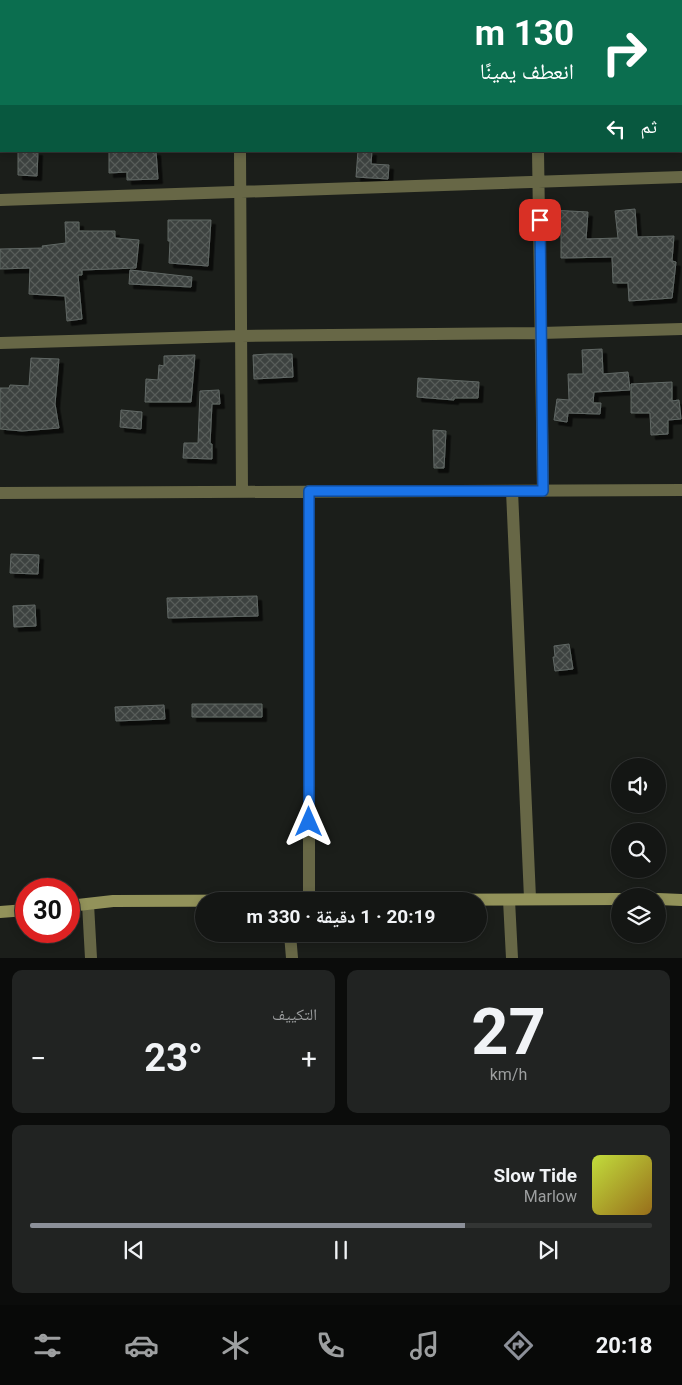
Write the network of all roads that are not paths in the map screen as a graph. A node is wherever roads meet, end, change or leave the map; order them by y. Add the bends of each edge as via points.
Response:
1 (240, 152) edge
2 (538, 152) edge
3 (682, 177) edge
4 (539, 182) junction
5 (240, 192) junction
6 (0, 200) edge
7 (682, 329) edge
8 (541, 333) junction
9 (241, 336) junction
10 (0, 343) edge
11 (682, 490) edge
12 (309, 491) junction
13 (512, 491) junction
14 (543, 491) junction
15 (242, 492) junction
16 (0, 493) edge
17 (309, 892) edge
18 (530, 898) junction
19 (611, 899) edge
20 (666, 899) edge
21 (487, 900) edge
22 (509, 900) junction
23 (682, 900) edge
24 (195, 901) edge
25 (88, 904) junction
26 (80, 905) edge
27 (15, 911) edge
28 (0, 912) edge
29 (291, 942) edge
30 (91, 958) edge
31 (292, 958) edge
32 (512, 958) edge

1 - 5 street
2 - 4 street
3 - 4 street
4 - 5 street
4 - 8 street
5 - 6 street
5 - 9 street
7 - 8 street
8 - 9 street
8 - 14 street
9 - 10 street
9 - 15 street
11 - 14 street
12 - 13 street
12 - 15 street
12 - 17 street
13 - 14 street
13 - 18 street
15 - 16 street
18 - 19 street
18 - 22 street
20 - 23 street
21 - 22 street
22 - 32 street
24 - 25 street
25 - 26 street
25 - 30 street
27 - 28 street
29 - 31 street

